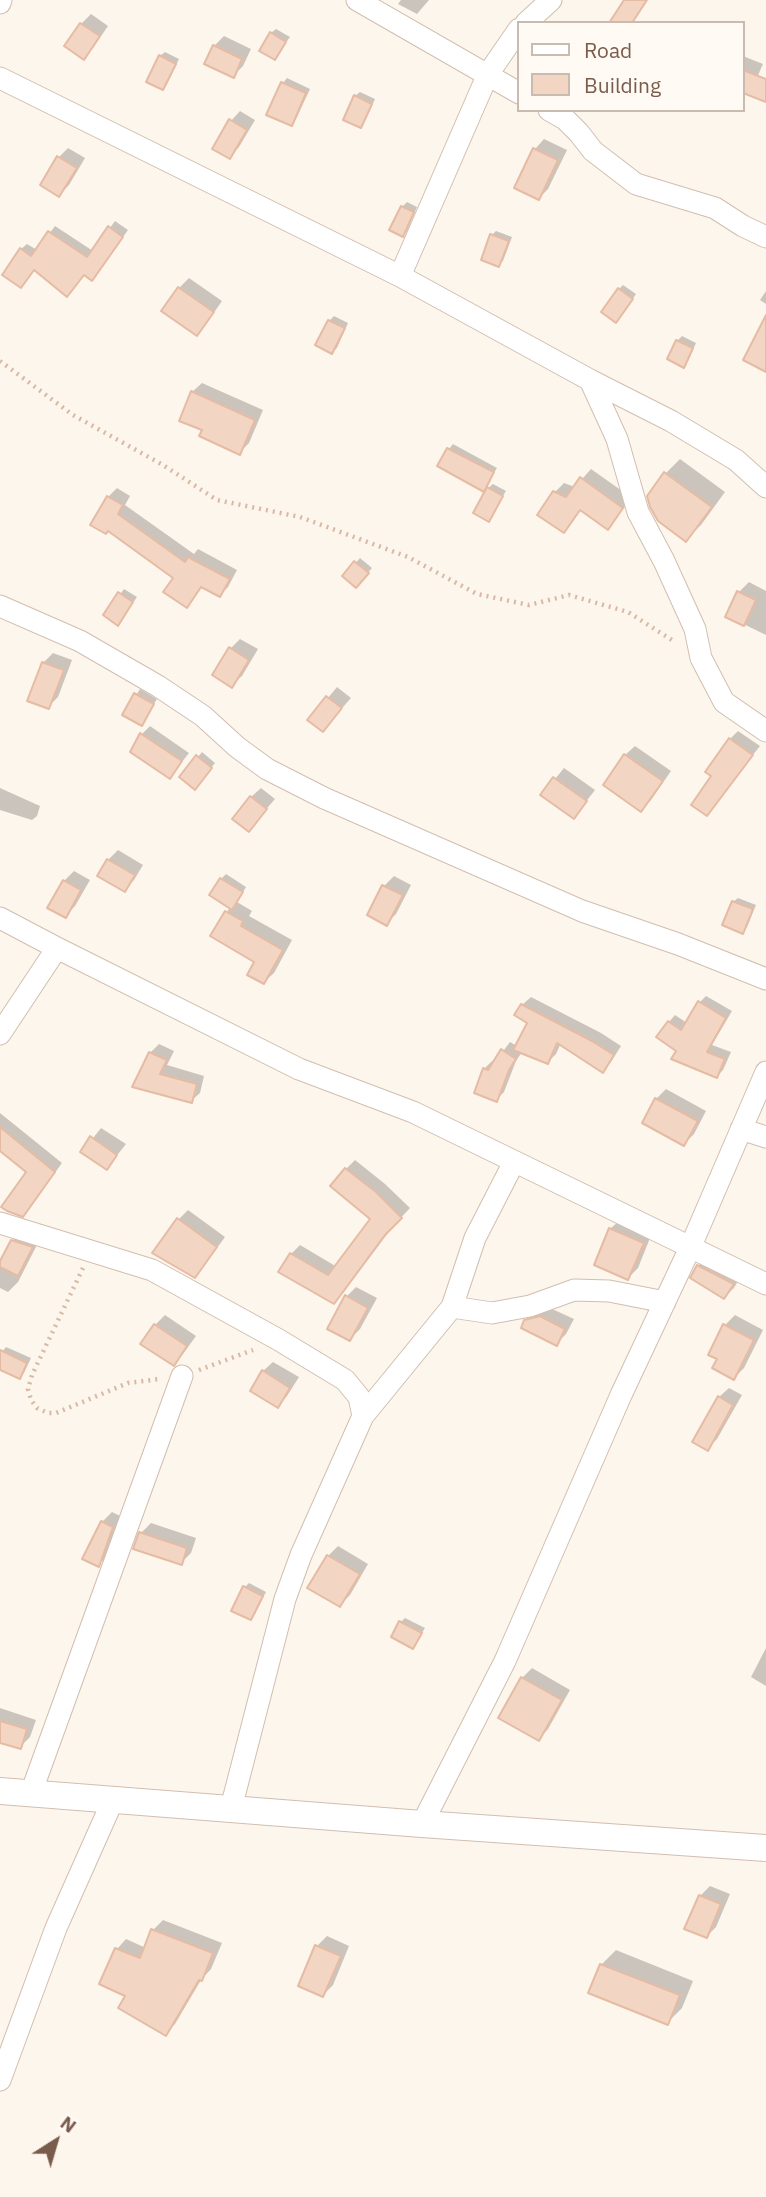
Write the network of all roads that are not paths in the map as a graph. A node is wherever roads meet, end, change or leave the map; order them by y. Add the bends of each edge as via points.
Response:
1 (357, 0) edge
2 (551, 0) edge
3 (384, 8) edge
4 (528, 21) edge
5 (518, 30) edge
6 (488, 74) junction
7 (0, 78) edge
8 (518, 92) edge
9 (553, 112) edge
10 (766, 237) edge
11 (400, 276) junction
12 (590, 380) junction
13 (766, 487) edge
14 (0, 606) edge
15 (766, 732) edge
16 (0, 918) edge
17 (57, 948) junction
18 (766, 979) edge
19 (0, 1034) edge
20 (766, 1072) edge
21 (741, 1129) junction
22 (766, 1138) edge
23 (514, 1162) junction
24 (0, 1223) edge
25 (690, 1248) junction
26 (766, 1284) edge
27 (665, 1302) junction
28 (453, 1307) junction
29 (182, 1377) road end
30 (363, 1416) junction
31 (0, 1791) edge
32 (31, 1793) junction
33 (113, 1800) junction
34 (231, 1808) junction
35 (422, 1824) junction
36 (766, 1848) edge
37 (0, 2081) edge

1 - 3 street
2 - 4 street
3 - 6 street
5 - 6 street
6 - 8 street
6 - 11 street
7 - 11 street
9 - 10 street via 636,184 715,208
11 - 12 street
12 - 13 street via 736,460
12 - 15 street via 617,439 638,512 695,629 701,658 724,702
14 - 18 street via 80,641 158,686 204,716 267,769 324,798 582,911
16 - 17 street
17 - 19 street
17 - 23 street via 299,1069 413,1112
20 - 21 street
21 - 22 street
21 - 25 street
23 - 25 street
23 - 28 street via 475,1238
24 - 30 street via 152,1270 345,1380 359,1397
25 - 26 street
25 - 27 street
27 - 28 street via 609,1291 574,1290 530,1306 492,1313
27 - 35 street via 505,1661
28 - 30 street
29 - 32 street
30 - 34 street via 285,1599
31 - 32 street
32 - 33 street
33 - 34 street
33 - 37 street via 56,1928
34 - 35 street
35 - 36 street

